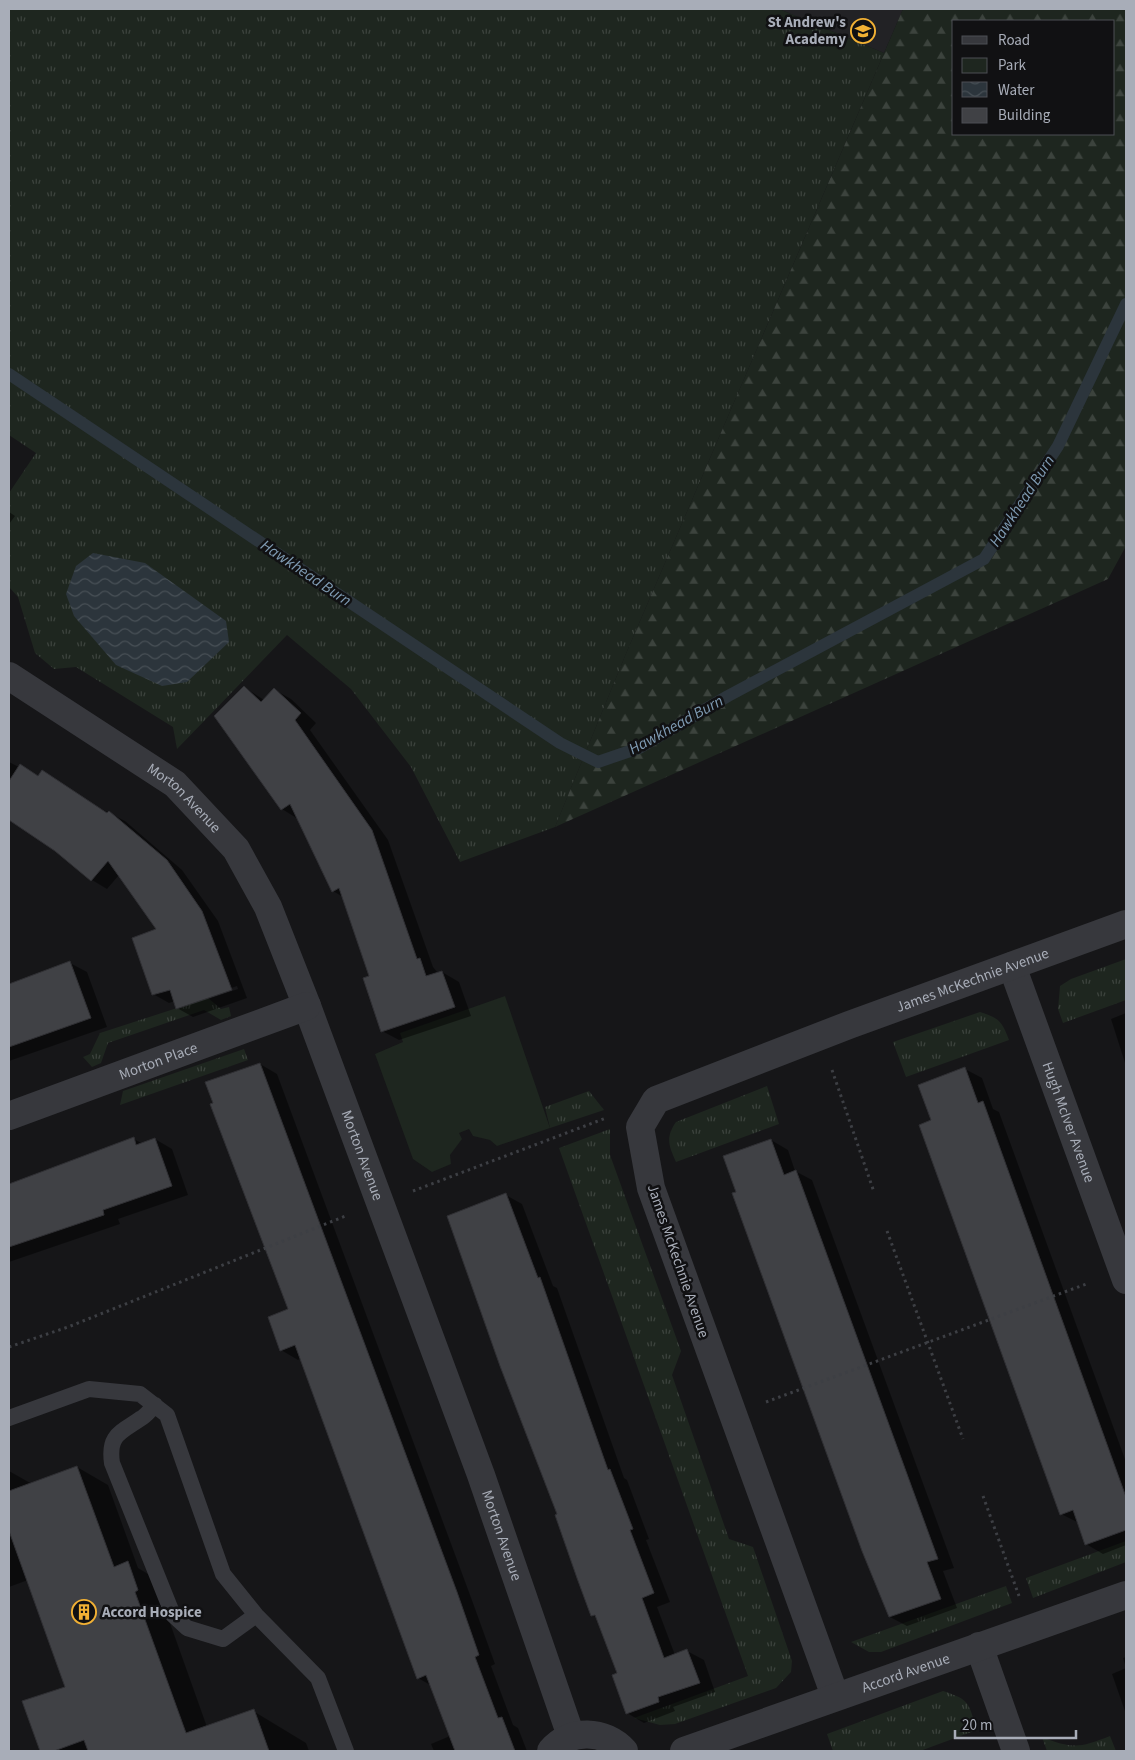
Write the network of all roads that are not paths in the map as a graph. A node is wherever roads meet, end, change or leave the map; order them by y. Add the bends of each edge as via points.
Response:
1 (9, 676) edge
2 (1126, 924) edge
3 (1012, 966) junction
4 (307, 1006) junction
5 (9, 1116) edge
6 (1125, 1275) edge
7 (155, 1405) junction
8 (9, 1418) edge
9 (1126, 1595) edge
10 (256, 1615) junction
11 (979, 1646) junction
12 (835, 1696) junction
13 (561, 1744) edge
14 (346, 1751) edge
15 (624, 1751) edge
16 (684, 1751) edge
17 (1016, 1751) edge

1 - 4 street, Morton Avenue via 175,784 236,849 268,908
2 - 3 street, James McKechnie Avenue
3 - 6 street, Hugh McIver Avenue
3 - 12 street, James McKechnie Avenue via 656,1100 640,1127 651,1188
4 - 5 street, Morton Place
4 - 13 street, Morton Avenue via 481,1475
7 - 8 lane via 140,1394 89,1389
7 - 10 lane via 167,1415 223,1574
7 - 10 lane via 116,1435 110,1452 173,1615 187,1628 223,1639
9 - 11 street, Accord Avenue
10 - 14 lane via 318,1678
11 - 12 street, Accord Avenue
11 - 17 street
12 - 16 street, Accord Avenue
13 - 15 street via 587,1734 602,1736 617,1743

